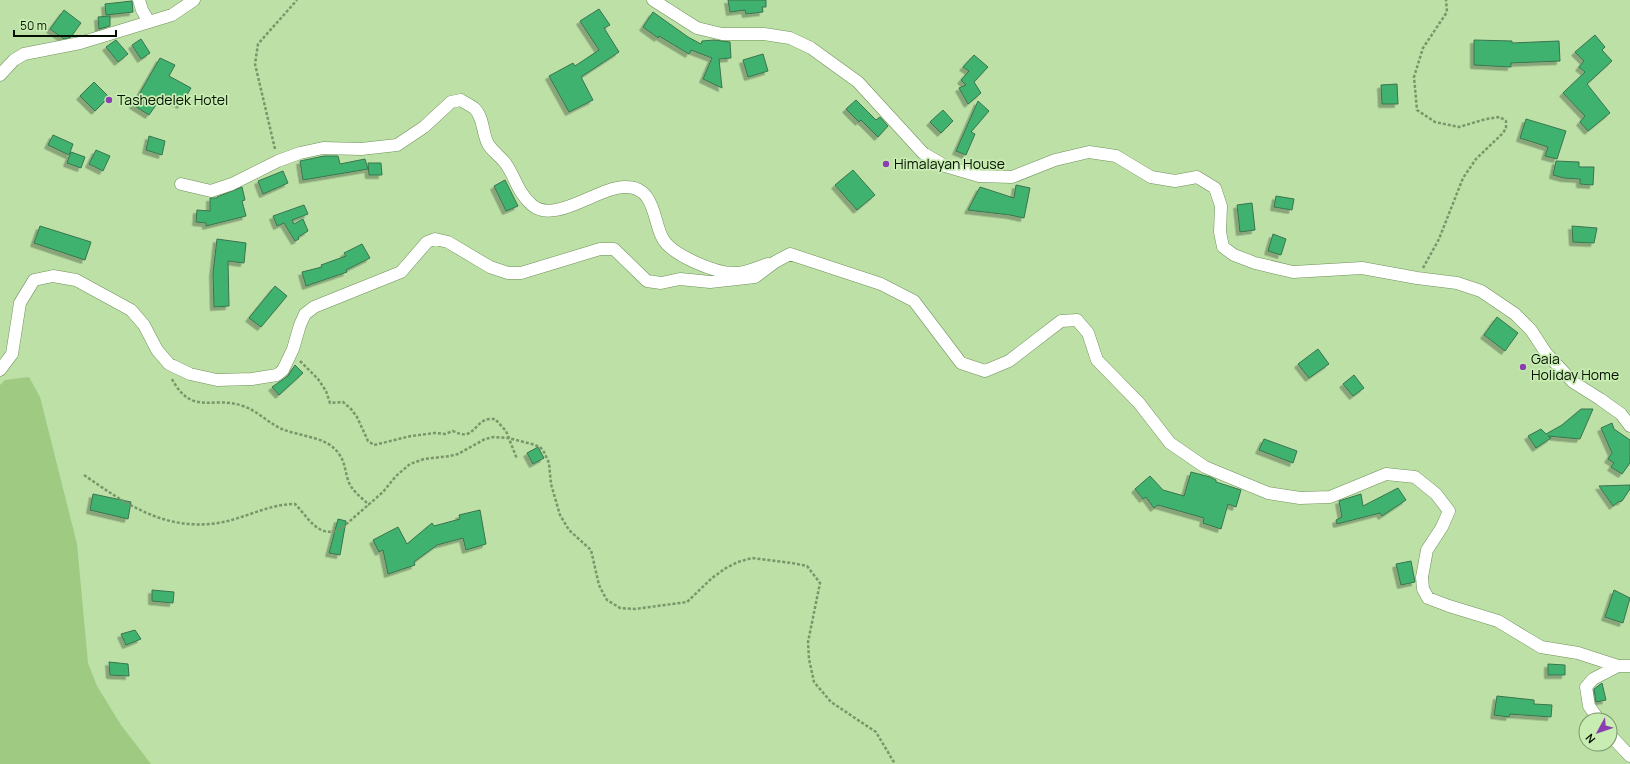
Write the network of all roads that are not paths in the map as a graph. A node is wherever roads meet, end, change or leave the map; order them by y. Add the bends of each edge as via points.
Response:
1 (140, 0) edge
2 (194, 0) edge
3 (653, 0) edge
4 (149, 22) junction
5 (0, 75) edge
6 (181, 184) dead end
7 (774, 262) junction
8 (0, 370) edge
9 (1630, 426) edge
10 (1618, 666) junction
11 (1630, 666) edge
12 (1593, 712) edge
13 (1618, 743) edge
14 (1630, 756) edge

1 - 4 street
2 - 4 street via 172,14
3 - 9 street via 697,28 722,34 764,34 790,38 811,48 858,82 923,153 944,166 979,176 1012,177 1055,160 1089,152 1116,156 1151,177 1175,181 1197,178 1215,188 1221,206 1220,232 1223,246 1234,255 1255,263 1293,272 1362,268 1457,283 1481,291 1515,314 1573,382 1621,414
4 - 5 street via 80,43 24,54 14,60
6 - 7 street via 211,191 300,153 323,148 362,149 397,144 424,127 451,102 461,100 474,109 482,122 488,145 506,163 520,192 533,206 547,212 604,191 626,187 639,190 648,199 662,238 677,253 712,270 736,273
7 - 8 street via 755,277 710,282 680,279 661,283 647,281 614,249 600,249 521,273 508,273 490,266 448,242 435,238 427,242 401,272 314,307 305,314 294,349 283,370 277,375 217,380 190,374 169,364 157,350 144,325 130,310 76,280 53,276 34,280 20,303 12,354
7 - 10 street via 790,254 881,284 914,301 961,363 985,371 1009,361 1061,321 1077,320 1088,333 1097,360 1139,403 1170,443 1205,467 1268,494 1300,498 1330,497 1386,474 1415,477 1436,494 1448,511 1442,527 1427,550 1422,577 1423,589 1428,598 1498,621 1541,647 1578,652
10 - 11 street
10 - 12 street via 1593,679 1586,686 1589,706
13 - 14 street

